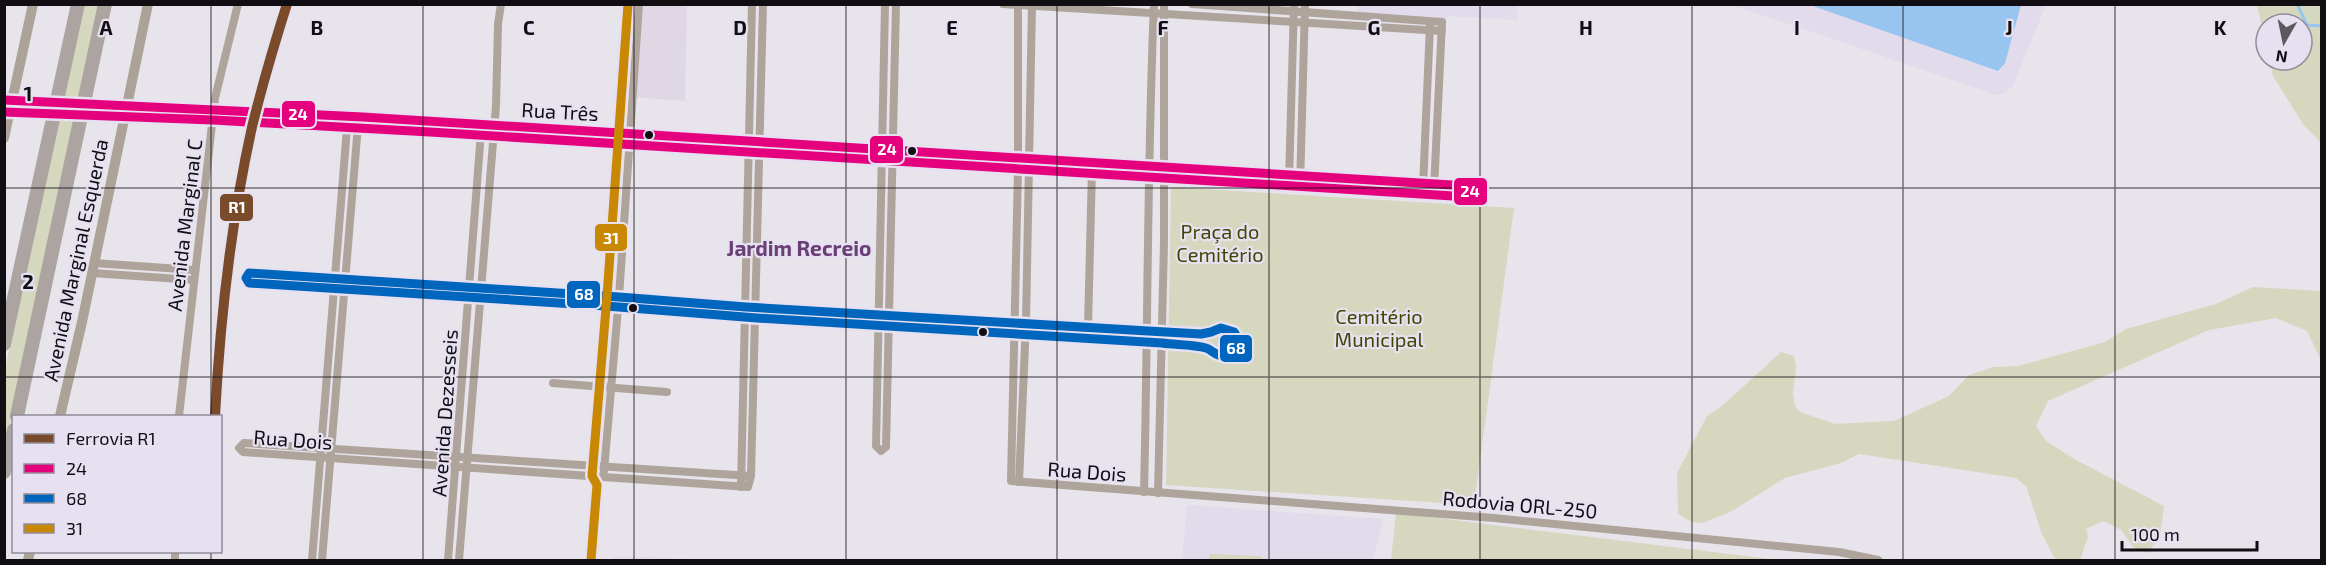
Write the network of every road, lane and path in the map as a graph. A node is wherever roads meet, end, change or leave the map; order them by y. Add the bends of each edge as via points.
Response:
1 (33, 4) edge
2 (78, 4) edge
3 (105, 4) edge
4 (148, 4) edge
5 (238, 4) edge
6 (501, 4) edge
7 (628, 4) edge
8 (639, 4) edge
9 (752, 4) edge
10 (763, 4) edge
11 (885, 4) edge
12 (896, 4) edge
13 (1003, 4) edge
14 (1164, 4) edge
15 (1192, 4) edge
16 (1018, 5) edge
17 (1032, 5) edge
18 (1154, 8) edge
19 (1294, 8) edge
20 (1304, 8) edge
21 (1164, 14) junction
22 (1430, 20) junction
23 (1294, 21) junction
24 (1304, 22) junction
25 (1430, 29) junction
26 (1442, 31) junction
27 (884, 50) junction
28 (894, 50) junction
29 (751, 90) junction
30 (761, 91) junction
31 (8, 106) edge
32 (125, 111) junction
33 (213, 115) junction
34 (353, 122) junction
35 (487, 130) junction
36 (4, 138) edge
37 (623, 139) junction
38 (755, 148) junction
39 (886, 156) junction
40 (1024, 165) junction
41 (1092, 169) junction
42 (1148, 172) junction
43 (1164, 174) junction
44 (1294, 182) junction
45 (749, 189) junction
46 (759, 189) junction
47 (1429, 189) junction
48 (93, 268) junction
49 (195, 270) junction
50 (335, 278) junction
51 (346, 279) junction
52 (194, 280) junction
53 (470, 287) junction
54 (334, 288) junction
55 (480, 288) junction
56 (345, 289) junction
57 (607, 296) junction
58 (469, 297) junction
59 (619, 297) junction
60 (479, 298) junction
61 (606, 306) junction
62 (618, 307) junction
63 (746, 307) junction
64 (756, 308) junction
65 (879, 315) junction
66 (888, 315) junction
67 (746, 318) junction
68 (756, 318) junction
69 (1016, 322) junction
70 (1026, 323) junction
71 (878, 324) junction
72 (888, 326) junction
73 (1088, 327) junction
74 (1148, 331) junction
75 (1162, 331) junction
76 (1015, 334) junction
77 (1026, 334) junction
78 (1148, 342) junction
79 (4, 344) edge
80 (1162, 344) junction
81 (553, 383) dead end
82 (599, 387) junction
83 (610, 388) junction
84 (667, 392) dead end
85 (16, 415) edge
86 (60, 415) edge
87 (179, 415) edge
88 (12, 438) edge
89 (320, 448) junction
90 (331, 449) junction
91 (320, 457) junction
92 (458, 457) junction
93 (468, 457) junction
94 (330, 458) junction
95 (593, 465) junction
96 (604, 466) junction
97 (456, 467) junction
98 (467, 468) junction
99 (4, 472) edge
100 (741, 475) junction
101 (592, 476) junction
102 (603, 477) junction
103 (751, 479) junction
104 (1016, 482) junction
105 (597, 485) junction
106 (741, 487) junction
107 (1144, 492) junction
108 (1158, 493) junction
109 (312, 561) edge
110 (322, 561) edge
111 (448, 561) edge
112 (459, 561) edge
113 (591, 561) edge
114 (1878, 561) edge

1 - 31 street
2 - 79 highway
3 - 85 highway
4 - 32 street, Avenida Marginal Esquerda
5 - 33 street, Avenida Marginal C
6 - 35 street
7 - 37 street
8 - 37 street
9 - 29 street
10 - 30 street
11 - 27 street
12 - 28 street
13 - 16 street
14 - 21 street
15 - 19 street
16 - 17 street
16 - 40 street
17 - 18 street
17 - 40 street
18 - 21 street
18 - 42 street
19 - 20 street
19 - 23 street
20 - 22 street
20 - 24 street
21 - 23 street
21 - 43 street
22 - 25 street
22 - 26 street via 1442,21
23 - 24 street
23 - 44 street
24 - 25 street
24 - 44 street
25 - 26 street
25 - 47 street
26 - 47 street
27 - 28 street
27 - 39 street
28 - 39 street
29 - 30 street
29 - 38 street
30 - 38 street
31 - 32 street, Rua Três, bridge
31 - 36 street
32 - 33 street, Rua Três
32 - 48 street, Avenida Marginal Esquerda
33 - 34 street, Rua Três
33 - 49 street, Avenida Marginal C
34 - 35 street, Rua Três
34 - 50 street
34 - 51 street
35 - 37 street, Rua Três
35 - 53 street, Avenida Dezesseis
35 - 55 street, Avenida Dezesseis
37 - 38 street, Rua Três
37 - 57 street
37 - 59 street
38 - 39 street, Rua Três
38 - 45 street
38 - 46 street
39 - 40 street, Rua Três
39 - 65 street
39 - 66 street
40 - 41 street, Rua Três
40 - 69 street
40 - 70 street
41 - 42 street, Rua Três
41 - 73 street
42 - 43 street, Rua Três
42 - 74 street
43 - 44 street, Rua Três
43 - 75 street
44 - 47 street, Rua Três
45 - 46 street
45 - 63 street
46 - 64 street
48 - 49 street
48 - 52 street
48 - 86 street, Avenida Marginal Esquerda
49 - 52 street, Avenida Marginal C
50 - 51 street
50 - 54 street
50 - 54 street via 249,273 246,278 249,283
51 - 53 street
51 - 56 street
52 - 87 street, Avenida Marginal C
53 - 55 street
53 - 58 street, Avenida Dezesseis
54 - 56 street
54 - 89 street
55 - 57 street
55 - 60 street, Avenida Dezesseis
56 - 58 street
56 - 90 street
57 - 59 street
57 - 61 street
58 - 60 street
58 - 92 street, Avenida Dezesseis
59 - 62 street
59 - 63 street
60 - 61 street
60 - 93 street, Avenida Dezesseis
61 - 62 street
61 - 82 street
62 - 67 street
62 - 83 street
63 - 64 street
63 - 67 street
64 - 65 street
64 - 68 street
65 - 66 street
65 - 71 street
66 - 69 street
66 - 72 street
67 - 68 street
67 - 100 street
68 - 71 street
68 - 103 street
69 - 70 street
69 - 76 street
70 - 73 street
70 - 77 street
71 - 72 street
71 - 72 street via 876,446 881,451 886,447
72 - 76 street
73 - 74 street
74 - 75 street
74 - 78 street
75 - 80 street
75 - 80 street via 1201,334 1226,328 1234,332 1238,343 1225,356 1208,348
76 - 77 street
76 - 104 street via 1010,478
77 - 78 street
77 - 104 street
78 - 80 street
78 - 107 street
80 - 108 street
81 - 82 street
82 - 83 street
82 - 95 street
83 - 84 street
83 - 96 street
88 - 99 highway
89 - 90 street, Rua Dois
89 - 91 street
89 - 91 street, Rua Dois via 244,443 239,448 243,452
90 - 92 street, Rua Dois
90 - 94 street
91 - 94 street, Rua Dois
91 - 109 street
92 - 93 street, Rua Dois
92 - 97 street, Avenida Dezesseis
93 - 95 street, Rua Dois
93 - 98 street, Avenida Dezesseis
94 - 97 street, Rua Dois
94 - 110 street
95 - 96 street, Rua Dois
95 - 101 street
96 - 100 street, Rua Dois
96 - 102 street
97 - 98 street, Rua Dois
97 - 111 street, Avenida Dezesseis
98 - 101 street, Rua Dois
98 - 112 street, Avenida Dezesseis
100 - 103 street, Rua Dois
100 - 106 street
101 - 102 street, Rua Dois
101 - 105 street
102 - 105 street
102 - 106 street, Rua Dois
103 - 106 street via 748,487
104 - 107 street, Rua Dois
105 - 113 street
107 - 108 street, Rua Dois
108 - 114 street, Rodovia ORL-250 via 1494,518 1839,552

